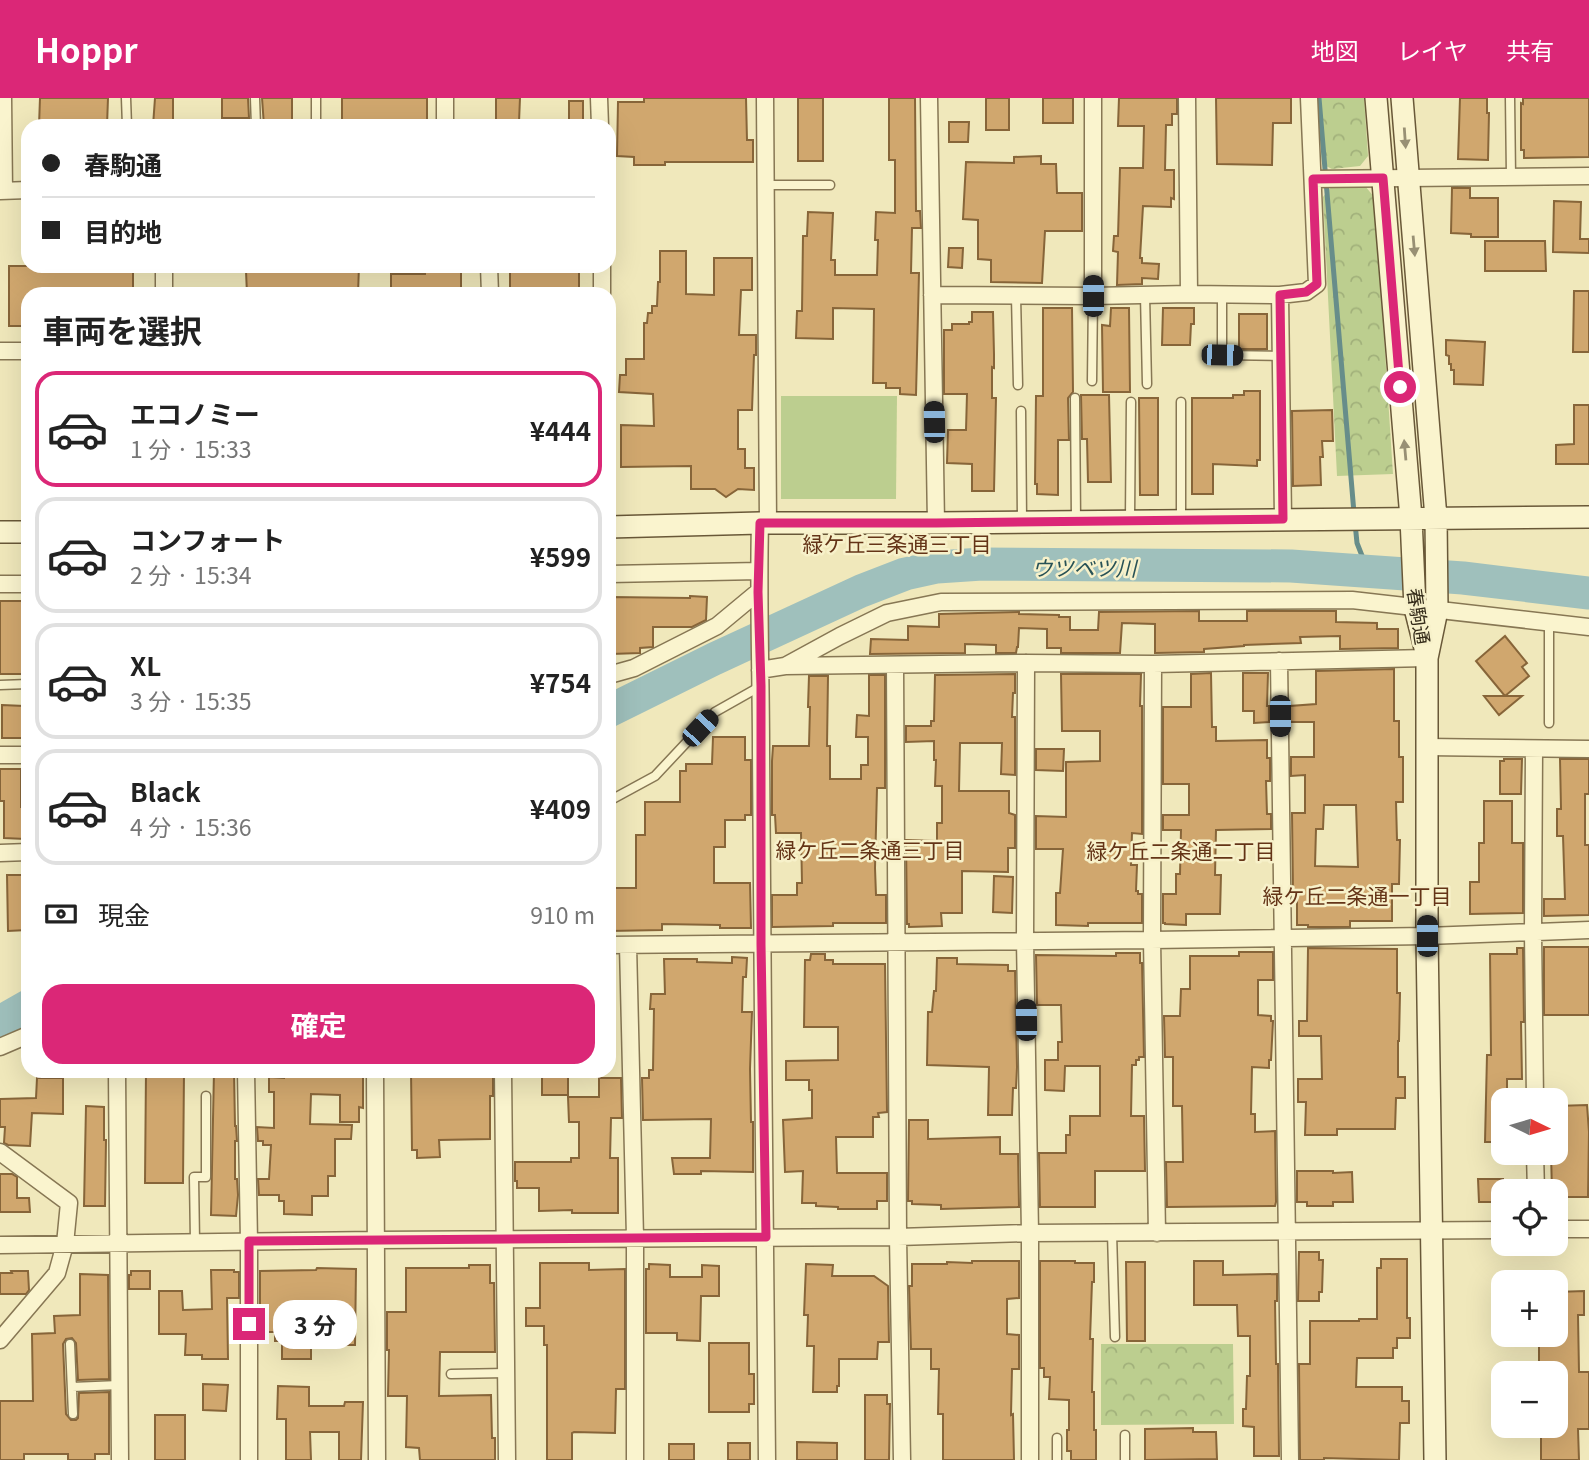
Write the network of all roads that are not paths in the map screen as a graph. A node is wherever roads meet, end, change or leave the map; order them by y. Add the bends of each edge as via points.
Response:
1 (3, 98) edge
2 (127, 98) edge
3 (255, 98) edge
4 (316, 98) edge
5 (445, 98) edge
6 (599, 98) edge
7 (765, 98) edge
8 (929, 98) edge
9 (1093, 98) edge
10 (1187, 98) edge
11 (1309, 98) edge
12 (1376, 98) edge
13 (1402, 98) edge
14 (1510, 98) edge
15 (127, 119) edge
16 (256, 119) edge
17 (316, 119) edge
18 (445, 119) edge
19 (600, 119) edge
20 (1511, 176) junction
21 (1589, 176) edge
22 (1383, 178) junction
23 (1408, 178) junction
24 (1313, 179) junction
25 (766, 185) junction
26 (830, 185) dead end
27 (21, 190) edge
28 (2, 191) edge
29 (1189, 294) junction
30 (1222, 294) junction
31 (932, 295) junction
32 (1145, 295) junction
33 (1280, 295) junction
34 (1016, 296) junction
35 (1093, 296) junction
36 (0, 351) edge
37 (21, 351) edge
38 (1281, 356) junction
39 (1092, 381) dead end
40 (1147, 384) dead end
41 (1018, 385) dead end
42 (1075, 398) dead end
43 (1131, 402) dead end
44 (1181, 402) dead end
45 (1021, 411) dead end
46 (1589, 517) edge
47 (1410, 518) junction
48 (1436, 518) junction
49 (1283, 519) junction
50 (1181, 520) junction
51 (1130, 521) junction
52 (1022, 522) junction
53 (1076, 522) junction
54 (764, 523) junction
55 (936, 523) junction
56 (616, 527) edge
57 (0, 532) edge
58 (21, 532) edge
59 (759, 571) junction
60 (616, 574) edge
61 (0, 584) edge
62 (21, 584) edge
63 (758, 592) junction
64 (1415, 600) junction
65 (1437, 603) junction
66 (1549, 622) junction
67 (1589, 627) edge
68 (1427, 658) junction
69 (1279, 661) junction
70 (1026, 663) junction
71 (1153, 664) junction
72 (895, 665) junction
73 (785, 666) junction
74 (760, 672) junction
75 (616, 673) edge
76 (21, 684) edge
77 (0, 685) edge
78 (1549, 723) dead end
79 (1427, 747) junction
80 (1534, 749) junction
81 (1589, 749) edge
82 (0, 755) edge
83 (21, 755) edge
84 (616, 797) edge
85 (21, 852) edge
86 (0, 853) edge
87 (1589, 930) edge
88 (1533, 932) junction
89 (1427, 936) junction
90 (1282, 937) junction
91 (1025, 940) junction
92 (1152, 940) junction
93 (896, 942) junction
94 (761, 944) junction
95 (616, 945) edge
96 (628, 945) junction
97 (21, 1038) edge
98 (0, 1047) edge
99 (117, 1078) edge
100 (246, 1078) edge
101 (375, 1078) edge
102 (503, 1078) edge
103 (1535, 1088) edge
104 (206, 1096) dead end
105 (4, 1159) edge
106 (1568, 1229) edge
107 (1589, 1229) edge
108 (1432, 1230) junction
109 (1491, 1230) edge
110 (1286, 1232) junction
111 (1030, 1233) junction
112 (1112, 1233) junction
113 (1157, 1233) junction
114 (635, 1237) junction
115 (766, 1237) junction
116 (898, 1237) junction
117 (376, 1240) junction
118 (505, 1240) junction
119 (249, 1241) junction
120 (195, 1242) junction
121 (65, 1244) junction
122 (118, 1244) junction
123 (0, 1245) edge
124 (3, 1333) edge
125 (1115, 1337) dead end
126 (70, 1344) dead end
127 (506, 1373) junction
128 (452, 1374) dead end
129 (119, 1385) junction
130 (72, 1387) junction
131 (73, 1414) dead end
132 (1125, 1435) dead end
133 (1057, 1438) dead end
134 (120, 1460) edge
135 (249, 1460) edge
136 (377, 1460) edge
137 (507, 1460) edge
138 (635, 1460) edge
139 (767, 1460) edge
140 (902, 1460) edge
141 (1030, 1460) edge
142 (1057, 1460) edge
143 (1125, 1460) edge
144 (1290, 1460) edge
145 (1435, 1460) edge

1 - 28 street
2 - 15 lane
3 - 16 lane
4 - 17 lane
5 - 18 street
6 - 19 street
7 - 25 street
8 - 31 street
9 - 35 street
10 - 29 street
11 - 24 street
12 - 22 street, 春駒通
13 -> 23 street, 春駒通
14 - 20 lane
20 - 21 street
20 - 23 street
22 - 23 street
22 - 24 street
47 -> 22 street, 春駒通
23 -> 48 street, 春駒通
24 - 33 street via 1317,284 1306,292
25 - 26 lane
25 - 54 street
27 - 28 street
29 - 30 street
29 - 32 street
30 - 33 street
30 - 38 lane via 1222,355
31 - 34 street
31 - 55 street
32 - 35 street
32 - 40 lane
33 - 38 street
34 - 35 street
34 - 41 lane
35 - 39 lane
36 - 37 street
38 - 49 street
42 - 53 lane
43 - 51 lane
44 - 50 lane
45 - 52 lane
46 - 48 street
47 - 48 street
47 - 49 street
47 - 64 street, 春駒通
48 - 65 street, 春駒通
49 - 50 street
50 - 51 street
51 - 53 street
52 - 53 street
52 - 55 street
54 - 55 street
54 - 56 street
54 - 59 street
57 - 58 street
59 - 60 street
59 - 63 street
61 - 62 street
63 - 74 street
63 - 75 street via 717,626
64 - 65 street
64 - 68 street, 春駒通
64 - 73 street via 942,602 887,613
65 - 66 street
65 - 68 street, 春駒通
66 - 67 street
66 - 78 lane
68 - 69 street
68 - 79 street
69 - 71 street
69 - 90 street
70 - 71 street
70 - 72 street
70 - 91 street
71 - 92 street
72 - 73 street
72 - 93 street
73 - 74 street
74 - 84 lane via 655,776
74 - 94 street
76 - 77 lane
79 - 80 street
79 - 89 street
80 - 81 street
80 - 88 street
82 - 83 street
85 - 86 street
87 - 88 street
88 - 89 street
88 - 103 street
89 - 90 street
89 - 108 street
90 - 92 street
90 - 110 street
91 - 92 street
91 - 93 street
91 - 111 street
92 - 113 street
93 - 94 street
93 - 116 street
94 - 96 street
94 - 115 street
95 - 96 street
96 - 114 street
97 - 98 street
99 - 122 street
100 - 119 street
101 - 117 street
102 - 118 street
104 - 120 lane via 206,1177 194,1177
105 - 121 street via 69,1203
106 - 107 street
108 - 109 street
108 - 110 street
108 - 145 street
110 - 113 street
110 - 144 street
111 - 112 street
111 - 116 street
111 - 141 street
112 - 113 street
112 - 125 lane
114 - 115 street
114 - 118 street
114 - 138 street
115 - 116 street
115 - 139 street
116 - 140 street
117 - 118 street
117 - 119 street
117 - 136 street
118 - 127 street
119 - 120 street
119 - 135 street
120 - 122 street
121 - 122 street
121 - 123 street
121 - 124 street via 57,1273
122 - 129 street
126 - 130 lane
127 - 128 lane
127 - 137 street
129 - 130 lane
129 - 134 street
130 - 131 lane
132 - 143 lane
133 - 142 lane

